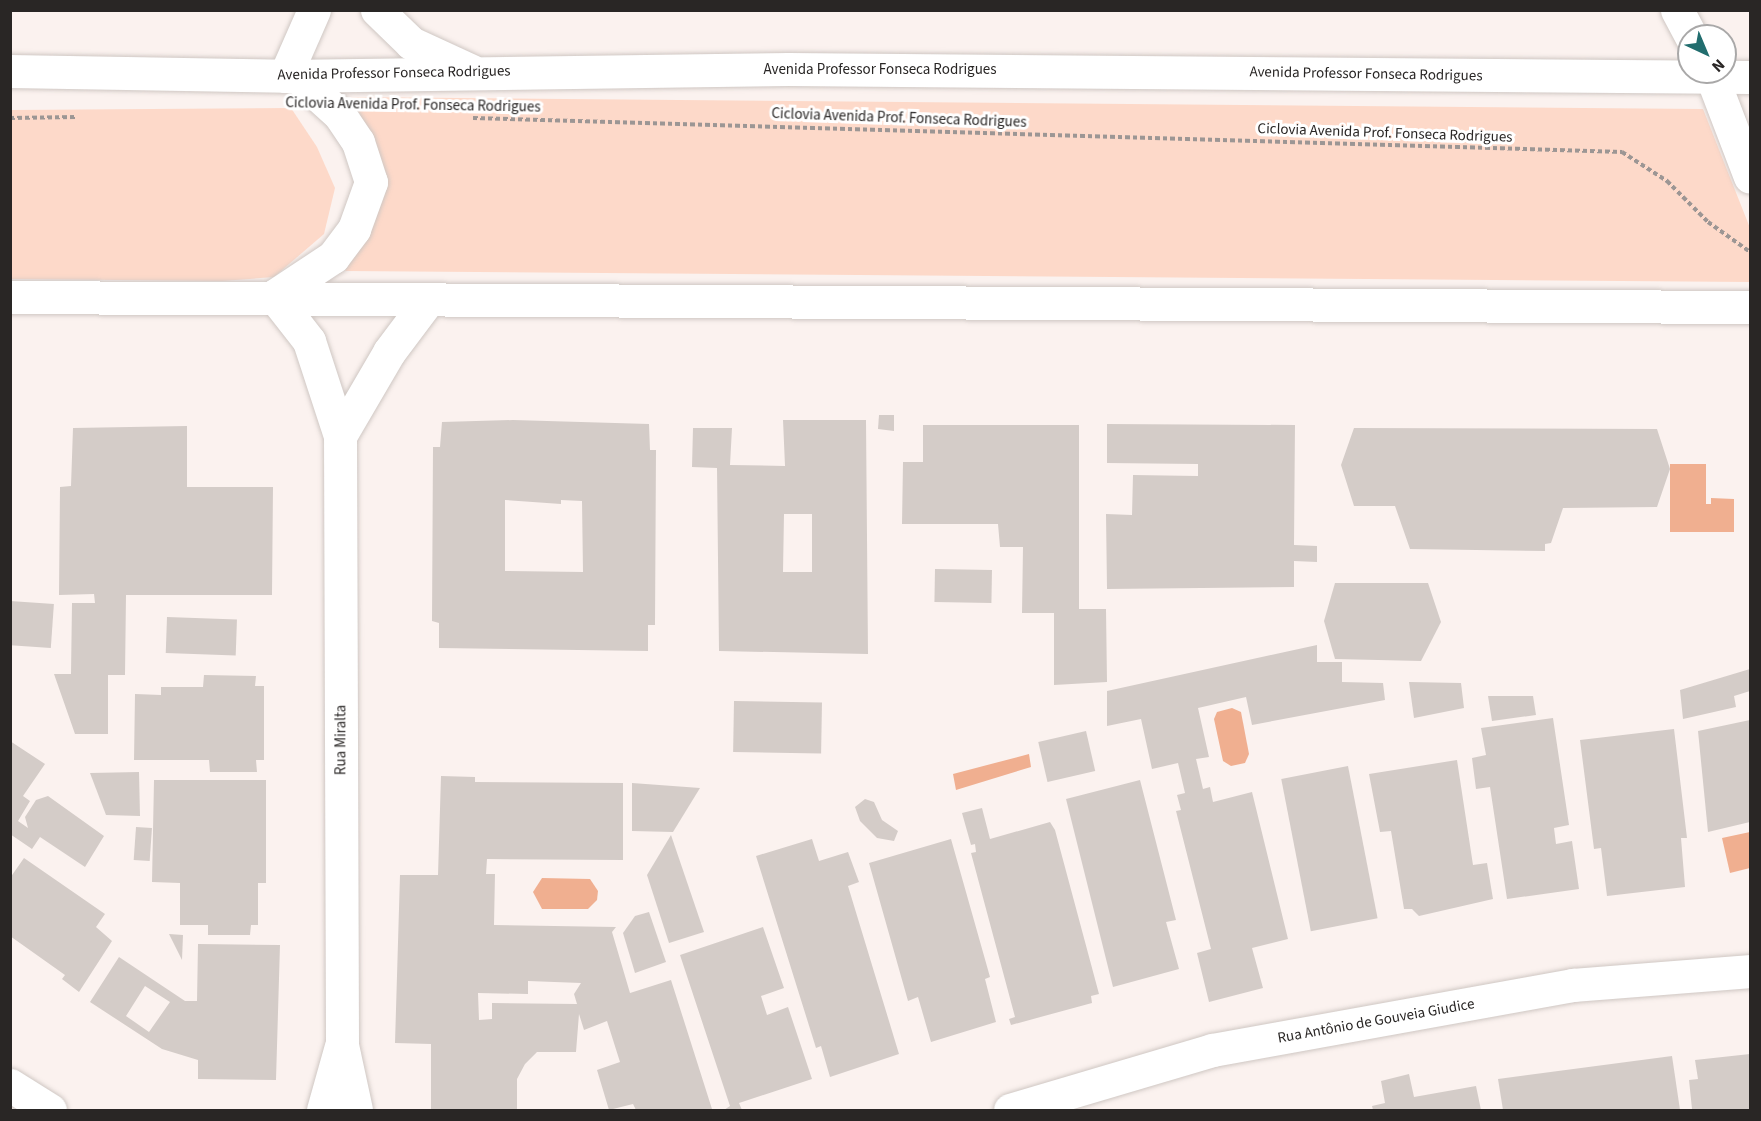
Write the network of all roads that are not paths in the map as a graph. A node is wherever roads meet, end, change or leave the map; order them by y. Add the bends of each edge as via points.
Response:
1 (314, 10) edge
2 (377, 10) edge
3 (1677, 10) edge
4 (1685, 24) edge
5 (10, 71) edge
6 (472, 71) junction
7 (1677, 75) edge
8 (291, 76) junction
9 (1715, 84) edge
10 (1750, 177) edge
11 (274, 296) junction
12 (10, 297) edge
13 (428, 300) junction
14 (1750, 307) edge
15 (340, 436) junction
16 (1750, 971) edge
17 (342, 1044) junction
18 (10, 1085) edge
19 (50, 1110) edge
20 (323, 1110) edge
21 (356, 1110) edge
22 (1010, 1110) edge

1 - 8 main road
2 - 6 main road via 411,44
3 - 4 main road
5 - 8 main road, Avenida Professor Fonseca Rodrigues
6 - 7 main road, Avenida Professor Fonseca Rodrigues via 800,69
6 - 8 main road, Avenida Professor Fonseca Rodrigues
8 - 11 main road via 339,114 358,142 371,182 354,229 333,257
9 - 10 main road
11 - 12 main road
11 - 13 main road
11 - 15 main road, Rua Miralta via 314,351
13 - 14 main road
13 - 15 main road via 389,352
15 - 17 main road, Rua Miralta
16 - 22 main road, Rua Antônio de Gouveia Giudice via 1573,985 1212,1050
17 - 20 main road, Rua Miralta
17 - 21 main road, Rua Miralta
18 - 19 main road

